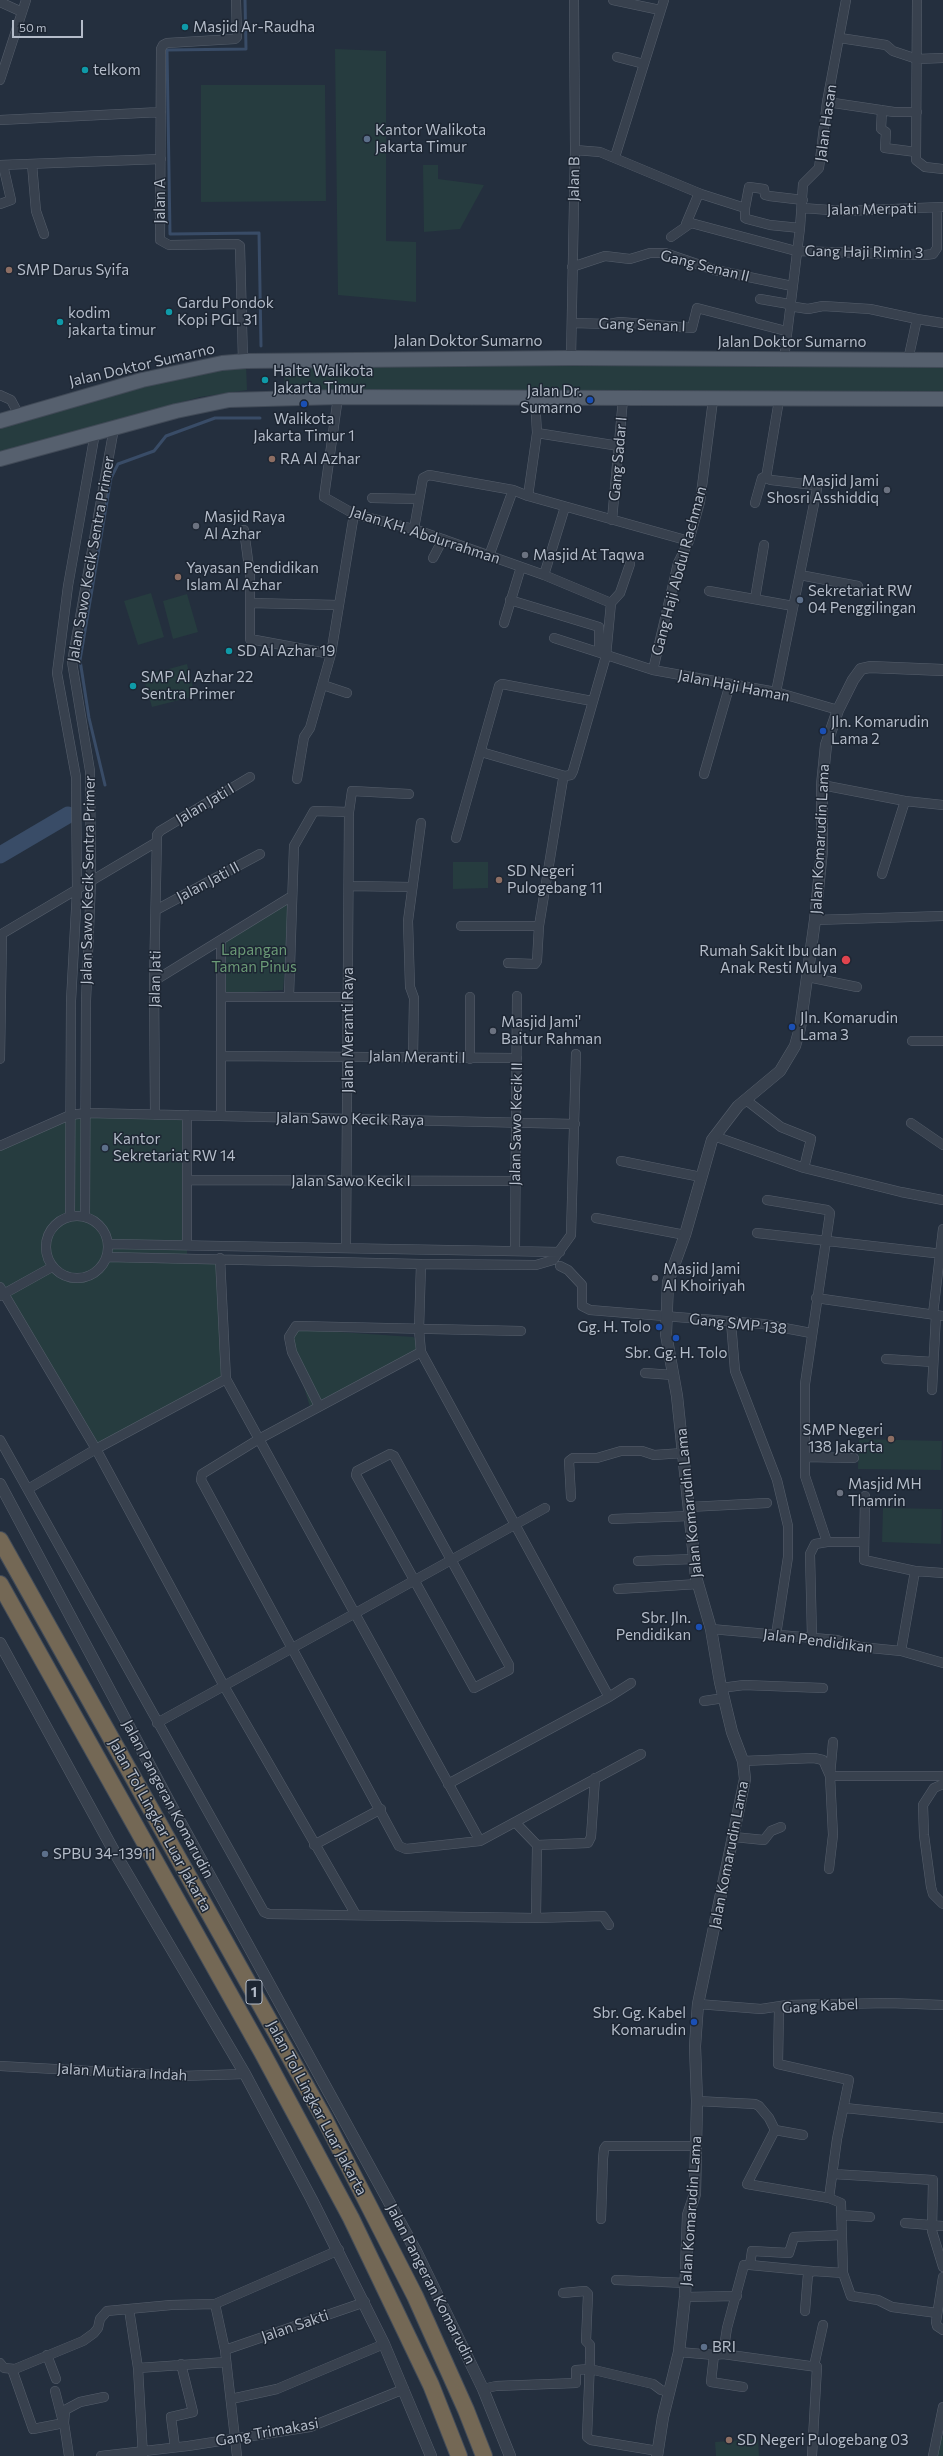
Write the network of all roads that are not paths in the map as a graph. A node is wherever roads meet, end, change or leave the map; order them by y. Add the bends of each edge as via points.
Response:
1 (26, 0) edge
2 (236, 0) edge
3 (574, 0) edge
4 (614, 0) edge
5 (664, 0) edge
6 (846, 0) edge
7 (917, 0) edge
8 (0, 2) edge
9 (660, 10) junction
10 (22, 12) junction
11 (840, 38) junction
12 (618, 57) dead end
13 (943, 58) edge
14 (917, 59) junction
15 (644, 64) junction
16 (0, 80) edge
17 (827, 102) junction
18 (882, 110) junction
19 (161, 112) junction
20 (917, 112) junction
21 (0, 120) edge
22 (575, 150) junction
23 (916, 152) junction
24 (615, 157) junction
25 (161, 159) junction
26 (32, 164) junction
27 (2, 165) edge
28 (943, 169) edge
29 (699, 193) junction
30 (0, 204) edge
31 (802, 204) junction
32 (745, 208) junction
33 (940, 208) edge
34 (686, 224) junction
35 (800, 228) junction
36 (44, 234) dead end
37 (671, 237) dead end
38 (796, 251) junction
39 (572, 267) junction
40 (792, 286) junction
41 (760, 298) dead end
42 (789, 305) junction
43 (917, 319) junction
44 (573, 323) junction
45 (943, 323) edge
46 (786, 331) junction
47 (571, 358) junction
48 (784, 359) junction
49 (908, 360) junction
50 (943, 360) edge
51 (243, 361) junction
52 (0, 395) edge
53 (338, 397) junction
54 (535, 398) junction
55 (623, 399) junction
56 (943, 399) edge
57 (713, 400) junction
58 (779, 400) junction
59 (19, 415) junction
60 (0, 421) edge
61 (114, 428) junction
62 (95, 433) junction
63 (537, 433) junction
64 (619, 446) junction
65 (0, 459) edge
66 (766, 476) junction
67 (513, 490) junction
68 (528, 496) junction
69 (372, 498) dead end
70 (418, 499) junction
71 (755, 503) dead end
72 (565, 507) junction
73 (354, 514) junction
74 (612, 520) junction
75 (414, 529) junction
76 (244, 530) dead end
77 (443, 539) junction
78 (688, 541) junction
79 (764, 545) dead end
80 (489, 556) junction
81 (433, 558) dead end
82 (630, 564) dead end
83 (521, 567) junction
84 (544, 575) junction
85 (800, 575) junction
86 (858, 586) dead end
87 (709, 591) dead end
88 (756, 599) junction
89 (510, 600) junction
90 (250, 603) junction
91 (612, 603) junction
92 (339, 605) junction
93 (794, 606) junction
94 (504, 623) dead end
95 (554, 638) dead end
96 (602, 653) junction
97 (331, 654) junction
98 (653, 670) junction
99 (943, 670) edge
100 (730, 684) junction
101 (323, 685) junction
102 (776, 692) junction
103 (347, 693) dead end
104 (592, 701) junction
105 (838, 710) junction
106 (481, 752) junction
107 (90, 771) junction
108 (704, 774) dead end
109 (565, 776) junction
110 (76, 777) junction
111 (250, 777) dead end
112 (297, 779) dead end
113 (822, 785) junction
114 (409, 794) dead end
115 (905, 801) junction
116 (943, 806) edge
117 (349, 812) junction
118 (421, 823) dead end
119 (160, 831) joint
120 (456, 838) dead end
121 (156, 843) junction
122 (260, 854) dead end
123 (882, 874) dead end
124 (91, 882) junction
125 (348, 886) junction
126 (412, 887) junction
127 (77, 891) junction
128 (292, 896) junction
129 (156, 910) junction
130 (943, 916) edge
131 (815, 920) junction
132 (460, 926) dead end
133 (538, 926) junction
134 (1, 934) edge
135 (221, 941) junction
136 (508, 963) dead end
137 (808, 977) junction
138 (154, 981) junction
139 (858, 987) dead end
140 (289, 996) junction
141 (517, 996) dead end
142 (222, 997) junction
143 (348, 997) junction
144 (470, 997) dead end
145 (71, 1001) junction
146 (86, 1001) junction
147 (0, 1016) edge
148 (912, 1041) dead end
149 (943, 1041) edge
150 (576, 1054) dead end
151 (221, 1056) junction
152 (347, 1056) junction
153 (413, 1057) junction
154 (470, 1058) junction
155 (517, 1058) junction
156 (0, 1059) edge
157 (746, 1100) junction
158 (87, 1113) junction
159 (70, 1115) junction
160 (155, 1115) junction
161 (188, 1115) junction
162 (221, 1116) junction
163 (347, 1119) junction
164 (516, 1122) junction
165 (911, 1123) dead end
166 (576, 1124) junction
167 (714, 1136) junction
168 (1, 1142) edge
169 (943, 1145) edge
170 (621, 1161) dead end
171 (804, 1168) junction
172 (701, 1177) junction
173 (187, 1180) junction
174 (515, 1181) junction
175 (346, 1182) junction
176 (767, 1200) dead end
177 (943, 1200) edge
178 (70, 1216) junction
179 (85, 1216) junction
180 (596, 1218) dead end
181 (943, 1229) edge
182 (758, 1233) dead end
183 (685, 1235) junction
184 (825, 1241) junction
185 (109, 1244) junction
186 (187, 1245) junction
187 (289, 1247) junction
188 (346, 1248) junction
189 (389, 1249) junction
190 (515, 1251) junction
191 (560, 1252) junction
192 (942, 1254) edge
193 (107, 1256) junction
194 (220, 1258) junction
195 (289, 1259) junction
196 (389, 1262) junction
197 (422, 1264) junction
198 (560, 1266) dead end
199 (52, 1267) junction
200 (1, 1292) edge
201 (816, 1298) junction
202 (938, 1315) edge
203 (665, 1317) junction
204 (732, 1322) junction
205 (419, 1330) junction
206 (521, 1331) dead end
207 (811, 1333) junction
208 (421, 1352) junction
209 (886, 1359) dead end
210 (933, 1362) junction
211 (645, 1373) dead end
212 (673, 1375) junction
213 (226, 1379) junction
214 (932, 1390) dead end
215 (319, 1406) junction
216 (259, 1439) junction
217 (0, 1440) edge
218 (96, 1449) junction
219 (683, 1453) junction
220 (805, 1457) junction
221 (854, 1458) dead end
222 (0, 1484) edge
223 (28, 1489) junction
224 (865, 1496) dead end
225 (571, 1497) dead end
226 (768, 1503) dead end
227 (545, 1508) dead end
228 (689, 1511) junction
229 (613, 1519) dead end
230 (514, 1525) junction
231 (0, 1540) edge
232 (827, 1542) junction
233 (864, 1542) junction
234 (694, 1559) junction
235 (451, 1560) junction
236 (638, 1561) dead end
237 (915, 1570) junction
238 (943, 1573) edge
239 (414, 1580) junction
240 (0, 1584) edge
241 (698, 1584) junction
242 (618, 1589) dead end
243 (355, 1614) junction
244 (711, 1629) junction
245 (776, 1635) junction
246 (812, 1637) junction
247 (0, 1643) edge
248 (292, 1648) junction
249 (901, 1651) junction
250 (943, 1663) edge
251 (631, 1683) dead end
252 (224, 1686) junction
253 (823, 1688) dead end
254 (723, 1693) junction
255 (609, 1697) junction
256 (704, 1701) dead end
257 (157, 1723) junction
258 (833, 1742) dead end
259 (641, 1754) dead end
260 (743, 1761) junction
261 (830, 1776) junction
262 (943, 1776) edge
263 (595, 1778) junction
264 (448, 1784) junction
265 (943, 1784) edge
266 (381, 1809) junction
267 (515, 1822) junction
268 (781, 1827) dead end
269 (734, 1837) junction
270 (480, 1841) junction
271 (314, 1844) junction
272 (537, 1845) junction
273 (829, 1869) dead end
274 (943, 1904) edge
275 (356, 1916) junction
276 (536, 1918) junction
277 (609, 1925) dead end
278 (698, 2004) junction
279 (943, 2005) edge
280 (779, 2008) junction
281 (0, 2066) edge
282 (245, 2074) junction
283 (697, 2101) junction
284 (845, 2108) junction
285 (943, 2118) edge
286 (775, 2130) junction
287 (803, 2134) dead end
288 (696, 2146) junction
289 (833, 2174) junction
290 (829, 2198) junction
291 (842, 2215) junction
292 (870, 2217) dead end
293 (601, 2219) dead end
294 (905, 2223) dead end
295 (931, 2225) junction
296 (943, 2226) edge
297 (842, 2235) junction
298 (339, 2250) junction
299 (750, 2264) junction
300 (943, 2267) edge
301 (812, 2271) junction
302 (843, 2273) junction
303 (943, 2278) edge
304 (616, 2280) dead end
305 (686, 2283) junction
306 (562, 2293) dead end
307 (737, 2296) junction
308 (685, 2297) junction
309 (365, 2302) junction
310 (215, 2304) junction
311 (129, 2309) junction
312 (805, 2310) dead end
313 (937, 2313) junction
314 (823, 2325) dead end
315 (943, 2330) edge
316 (384, 2344) junction
317 (226, 2350) junction
318 (679, 2352) junction
319 (724, 2354) junction
320 (47, 2355) junction
321 (714, 2355) junction
322 (226, 2362) junction
323 (0, 2363) edge
324 (181, 2364) junction
325 (814, 2366) junction
326 (138, 2368) junction
327 (12, 2369) junction
328 (590, 2369) junction
329 (56, 2378) dead end
330 (744, 2387) dead end
331 (404, 2389) junction
332 (483, 2389) junction
333 (55, 2391) dead end
334 (669, 2392) junction
335 (104, 2397) dead end
336 (231, 2399) junction
337 (943, 2406) edge
338 (64, 2422) junction
339 (235, 2439) junction
340 (175, 2447) junction
341 (657, 2453) edge
342 (143, 2454) edge
343 (69, 2456) edge
344 (102, 2456) edge
345 (237, 2456) edge
346 (431, 2456) edge
347 (459, 2456) edge
348 (484, 2456) edge
349 (510, 2456) edge
350 (812, 2456) edge
351 (933, 2456) edge

1 - 10 street
2 - 19 street, Jalan A via 235,40 162,44
3 - 22 street, Jalan B
4 - 9 street
5 - 9 street
6 - 11 street, Jalan Hasan
7 - 14 street
8 - 10 street
9 - 15 street
10 - 16 street
11 - 14 street via 886,45
11 - 17 street, Jalan Hasan
12 - 15 street
13 - 14 street
14 - 20 street
15 - 24 street
17 - 18 street
17 - 31 street, Jalan Hasan via 819,168 803,184
18 - 20 street
18 - 23 street via 881,129 886,132 885,148
19 - 21 street
19 - 25 street, Jalan A
20 - 23 street
22 - 24 street
22 - 39 street, Jalan B
23 - 28 street via 919,164
24 - 29 street
25 - 26 street
25 - 51 street, Jalan A via 160,240 169,246 240,246
26 - 27 street
26 - 36 street via 36,211
27 - 30 street via 12,200
29 - 32 street
29 - 34 street
31 - 32 street, Jalan Merpati via 765,195 764,189 749,186
31 - 33 street, Jalan Merpati via 844,211
31 - 35 street, Jalan Hasan
32 - 35 street via 747,219 770,225
33 - 38 street, Gang Haji Rimin 3 via 937,248 933,254
34 - 37 street
34 - 38 street via 694,223
35 - 38 street, Jalan Hasan
38 - 40 street, Jalan Hasan
39 - 40 street, Gang Senan II via 605,256 630,259 650,253 665,253 721,272
39 - 44 street, Jalan B
40 - 42 street, Jalan Hasan
41 - 42 street
42 - 43 street via 808,309 823,306 870,309
42 - 46 street, Jalan Hasan
43 - 45 street
43 - 49 street
44 - 46 street, Gang Senan I via 620,322 692,328 697,308
44 - 47 street, Jalan B
46 - 48 street, Jalan Hasan
47 - 48 main road, Jalan Doktor Sumarno
47 - 51 main road, Jalan Doktor Sumarno
48 - 49 main road, Jalan Doktor Sumarno
49 - 50 main road, Jalan Doktor Sumarno
51 - 59 main road, Jalan Doktor Sumarno via 167,374
52 - 59 street via 12,400
53 - 54 main road
53 - 61 main road via 229,400
53 - 73 street, Jalan KH. Abdurrahman via 324,497
54 - 55 main road
54 - 63 street
55 - 57 main road
55 - 64 street, Gang Sadar I
56 - 58 main road
57 - 58 main road
57 - 78 street, Gang Haji Abdul Rachman via 703,483
58 - 66 street
59 - 60 main road, Jalan Doktor Sumarno
61 - 62 main road
61 - 107 street, Jalan Sawo Kecik Sentra Primer via 72,662
62 - 65 main road
62 - 110 street, Jalan Sawo Kecik Sentra Primer via 68,586 57,668
63 - 64 street
63 - 68 street
64 - 74 street, Gang Sadar I
66 - 71 street via 762,478
66 - 85 street via 771,480 817,488
67 - 68 street
67 - 70 street via 429,475 423,478
67 - 80 street
68 - 72 street
69 - 70 street
70 - 75 street
72 - 74 street
72 - 84 street
73 - 75 street, Jalan KH. Abdurrahman
73 - 92 street
74 - 78 street
75 - 77 street, Jalan KH. Abdurrahman
76 - 90 street via 250,574
77 - 80 street, Jalan KH. Abdurrahman
77 - 81 street
78 - 98 street, Gang Haji Abdul Rachman via 678,563
79 - 88 street
80 - 83 street, Jalan KH. Abdurrahman
82 - 91 street via 620,593
83 - 84 street, Jalan KH. Abdurrahman
83 - 89 street
84 - 91 street, Jalan KH. Abdurrahman
85 - 86 street
85 - 93 street
87 - 88 street
88 - 93 street
89 - 94 street
89 - 96 street via 599,627
90 - 92 street
90 - 97 street via 251,640
91 - 96 street
92 - 97 street
93 - 102 street
95 - 96 street, Jalan Haji Haman
96 - 98 street, Jalan Haji Haman
96 - 104 street
97 - 101 street
98 - 100 street, Jalan Haji Haman
99 - 105 street, Jalan Komarudin Lama via 870,667 861,669
100 - 102 street, Jalan Haji Haman
100 - 108 street
101 - 103 street
101 - 112 street via 310,728 304,737
102 - 105 street, Jalan Haji Haman
104 - 106 street via 502,684 499,686
104 - 109 street via 573,771 571,775
105 - 113 street, Jalan Komarudin Lama via 826,745
106 - 109 street
106 - 120 street
107 - 110 street
107 - 124 street, Jalan Sawo Kecik Sentra Primer
109 - 133 street
110 - 127 street, Jalan Sawo Kecik Sentra Primer
111 - 119 street, Jalan Jati I
113 - 115 street
113 - 131 street, Jalan Komarudin Lama via 822,850
114 - 117 street, Jalan Meranti Raya via 352,791
115 - 116 street
115 - 123 street
117 - 125 street, Jalan Meranti Raya
117 - 128 street via 314,811 294,846
118 - 126 street
119 - 121 street, Jalan Jati
121 - 124 street
121 - 129 street, Jalan Jati
122 - 129 street, Jalan Jati II
124 - 127 street
124 - 146 street, Jalan Sawo Kecik Sentra Primer
125 - 126 street
125 - 143 street, Jalan Meranti Raya
126 - 153 street via 408,920 410,986 414,998
127 - 134 street
127 - 145 street, Jalan Sawo Kecik Sentra Primer
128 - 135 street
128 - 140 street
129 - 138 street, Jalan Jati
130 - 131 street
131 - 137 street, Jalan Komarudin Lama
132 - 133 street
133 - 136 street via 535,964
134 - 147 street
135 - 138 street
135 - 142 street
137 - 139 street
137 - 157 street, Jalan Komarudin Lama via 800,1028 792,1054 780,1071
138 - 160 street, Jalan Jati
140 - 142 street
140 - 143 street
141 - 155 street, Jalan Sawo Kecik II
142 - 151 street
143 - 152 street, Jalan Meranti Raya
144 - 154 street
145 - 146 street
145 - 159 street, Jalan Sawo Kecik Sentra Primer
146 - 158 street, Jalan Sawo Kecik Sentra Primer
147 - 156 street
148 - 149 street
150 - 166 street
151 - 152 street, Jalan Meranti I
151 - 162 street
152 - 153 street, Jalan Meranti I
152 - 163 street, Jalan Meranti Raya
153 - 154 street, Jalan Meranti I
154 - 155 street, Jalan Meranti I
155 - 164 street, Jalan Sawo Kecik II
157 - 167 street, Jalan Komarudin Lama via 727,1118
157 - 171 street via 781,1127 811,1139
158 - 159 street, Jalan Sawo Kecik Raya
158 - 160 street, Jalan Sawo Kecik Raya
158 - 179 street, Jalan Sawo Kecik Sentra Primer
159 - 168 street, Jalan Sawo Kecik Raya
159 - 178 street, Jalan Sawo Kecik Sentra Primer
160 - 161 street, Jalan Sawo Kecik Raya
161 - 162 street, Jalan Sawo Kecik Raya
161 - 173 street
162 - 163 street, Jalan Sawo Kecik Raya
163 - 164 street, Jalan Sawo Kecik Raya
163 - 175 street, Jalan Meranti Raya
164 - 166 street, Jalan Sawo Kecik Raya
164 - 174 street, Jalan Sawo Kecik II
165 - 169 street
166 - 191 street via 572,1234
167 - 171 street
167 - 172 street, Jalan Komarudin Lama
170 - 172 street
171 - 177 street
172 - 183 street, Jalan Komarudin Lama
173 - 175 street, Jalan Sawo Kecik I
173 - 186 street
174 - 175 street, Jalan Sawo Kecik I
174 - 190 street, Jalan Sawo Kecik II
175 - 188 street, Jalan Meranti Raya
176 - 184 street via 829,1211
178 - 179 street
178 - 199 street via 58,1222 48,1233 46,1254
179 - 185 street via 101,1226
180 - 183 street
181 - 192 street
182 - 184 street
183 - 203 street, Jalan Komarudin Lama via 668,1282
184 - 192 street
184 - 201 street
185 - 186 street
185 - 193 street
186 - 187 street
187 - 188 street
187 - 195 street
188 - 189 street
189 - 190 street
189 - 196 street
190 - 191 street
191 - 197 street via 553,1260 544,1264
192 - 202 street
193 - 194 street
193 - 199 street via 101,1268 84,1277 67,1276
194 - 195 street
194 - 213 street
195 - 196 street
196 - 197 street
197 - 205 street
198 - 203 street, Gang SMP 138 via 568,1270 582,1285 584,1308 609,1313
199 - 200 street
200 - 218 street
201 - 202 street
201 - 207 street
202 - 210 street
203 - 204 street, Gang SMP 138
203 - 212 street, Jalan Komarudin Lama
204 - 207 street, Gang SMP 138 via 763,1324
204 - 245 street via 735,1371 777,1480 788,1526 788,1557
205 - 206 street
205 - 208 street
205 - 215 street via 294,1327 289,1337 292,1352
207 - 220 street via 805,1384
208 - 215 street
208 - 230 street
209 - 210 street
210 - 214 street
211 - 212 street
212 - 219 street, Jalan Komarudin Lama
213 - 216 street
213 - 218 street
215 - 216 street
216 - 243 street
216 - 248 street via 202,1474 201,1480
217 - 223 street
218 - 223 street
218 - 252 street
219 - 225 street via 654,1455 642,1451 621,1451 597,1458 572,1458 569,1461
219 - 228 street, Jalan Komarudin Lama
220 - 221 street
220 - 232 street via 805,1476
222 - 332 street, Jalan Pangeran Komarudin via 182,1825 417,2253
223 - 257 street
224 - 233 street
226 - 228 street
227 - 230 street
228 - 229 street
228 - 234 street, Jalan Komarudin Lama
230 - 235 street
230 - 255 street
231 - 348 highway, Jalan Tol Lingkar Luar Jakarta / 1 via 325,2120 415,2296
232 - 233 street
232 - 246 street via 815,1544 810,1554
233 - 237 street via 866,1561
234 - 236 street
234 - 241 street, Jalan Komarudin Lama
235 - 239 street
235 - 239 street via 393,1454 357,1471 356,1475
235 - 239 street via 509,1665 509,1670 472,1687
237 - 238 street
237 - 249 street
239 - 243 street
240 - 347 highway, Jalan Tol Lingkar Luar Jakarta / 1 via 262,2052 351,2218 431,2385
241 - 242 street
241 - 244 street, Jalan Komarudin Lama
243 - 248 street
243 - 264 street
244 - 245 street, Jalan Pendidikan
244 - 254 street, Jalan Komarudin Lama
245 - 246 street, Jalan Pendidikan
246 - 249 street, Jalan Pendidikan via 837,1640 860,1647
247 - 282 street via 115,1853
248 - 252 street
248 - 266 street
249 - 250 street, Jalan Pendidikan
251 - 255 street
252 - 257 street
252 - 271 street
253 - 254 street via 750,1685
254 - 256 street
254 - 260 street, Jalan Komarudin Lama via 732,1732
255 - 264 street
257 - 275 street via 264,1912
258 - 261 street
259 - 263 street
260 - 261 street via 820,1759
260 - 269 street, Jalan Komarudin Lama via 745,1785
261 - 262 street
261 - 273 street via 833,1834
263 - 267 street
263 - 272 street via 591,1837 588,1843
264 - 270 street
265 - 274 street via 934,1788 923,1805 931,1887 933,1894
266 - 270 street via 399,1846 406,1849
266 - 271 street
267 - 270 street
267 - 272 street
268 - 269 street via 771,1831 764,1840
269 - 278 street, Jalan Komarudin Lama
271 - 275 street
272 - 276 street
275 - 276 street
276 - 277 street via 603,1916
278 - 280 street, Gang Kabel via 742,2009
278 - 283 street, Jalan Komarudin Lama via 695,2046
279 - 280 street, Gang Kabel via 889,2003 787,2005
280 - 284 street via 778,2064 847,2078 850,2084
281 - 282 street, Jalan Mutiara Indah via 181,2076
282 - 298 street
283 - 286 street via 759,2106
283 - 288 street, Jalan Komarudin Lama
284 - 285 street
284 - 289 street via 837,2139
286 - 287 street
286 - 290 street via 747,2184
288 - 293 street via 606,2146
288 - 305 street, Jalan Komarudin Lama via 695,2194 688,2215
289 - 290 street
289 - 295 street via 933,2180
290 - 291 street via 841,2203
291 - 292 street
291 - 297 street
294 - 295 street
295 - 296 street
295 - 300 street
297 - 299 street via 794,2237 791,2253 752,2251
297 - 302 street
298 - 309 street
298 - 310 street
299 - 301 street
299 - 307 street via 744,2265
301 - 302 street
301 - 312 street via 808,2274
302 - 313 street via 851,2296 878,2300 892,2307
303 - 313 street
304 - 305 street
305 - 308 street, Jalan Komarudin Lama
306 - 328 street via 570,2290 585,2291 588,2294 586,2341 590,2347
307 - 308 street
307 - 319 street via 727,2328
308 - 318 street, Jalan Komarudin Lama
309 - 316 street
309 - 317 street, Jalan Sakti
310 - 311 street
310 - 317 street
311 - 320 street via 107,2311 90,2337
311 - 326 street
313 - 315 street via 937,2326
314 - 325 street
316 - 331 street
316 - 336 street via 277,2389
317 - 322 street
318 - 321 street
318 - 334 street, Jalan Komarudin Lama
319 - 321 street
319 - 325 street
320 - 327 street
320 - 329 street
321 - 330 street via 711,2382
322 - 324 street
322 - 336 street
323 - 327 street via 4,2368
324 - 326 street
324 - 340 street via 193,2412 171,2417
325 - 350 street via 817,2368
326 - 342 street
327 - 338 street via 34,2429
328 - 332 street via 576,2370 576,2383 496,2386
328 - 334 street via 653,2384
328 - 341 street via 589,2439
331 - 339 street, Gang Trimakasi via 318,2424
331 - 346 street
332 - 349 street, Jalan Pangeran Komarudin
333 - 338 street
334 - 341 street, Jalan Komarudin Lama
335 - 338 street via 80,2402 65,2410
336 - 339 street
337 - 351 street
338 - 343 street
339 - 340 street, Gang Trimakasi
339 - 345 street
340 - 342 street, Gang Trimakasi
342 - 344 street, Gang Trimakasi

